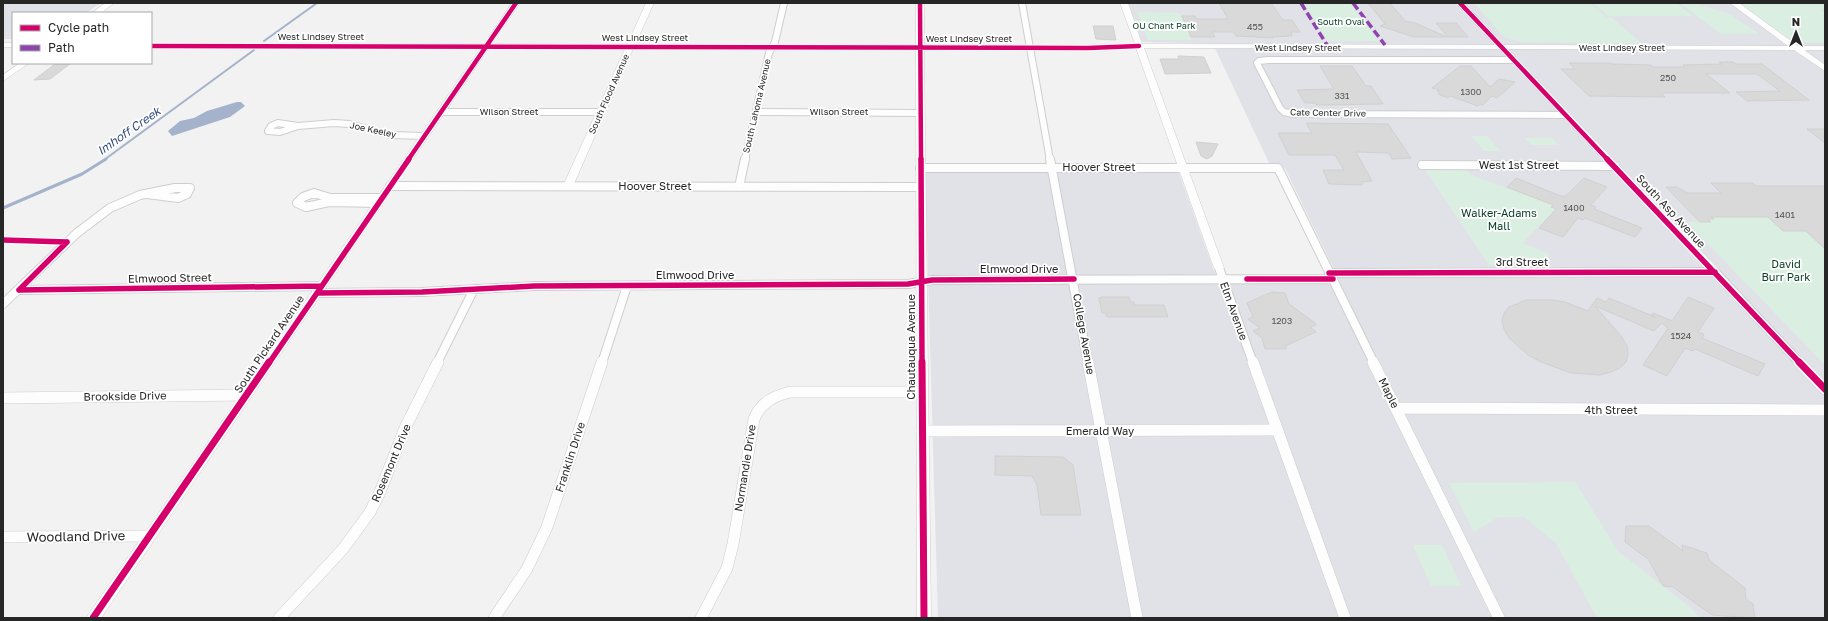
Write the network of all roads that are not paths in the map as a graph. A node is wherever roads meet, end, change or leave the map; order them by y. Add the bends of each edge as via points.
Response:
1 (110, 3) edge
2 (516, 3) edge
3 (650, 3) edge
4 (784, 3) edge
5 (920, 3) edge
6 (1022, 3) edge
7 (1124, 3) edge
8 (1460, 3) edge
9 (1734, 3) edge
10 (97, 12) edge
11 (152, 46) edge
12 (1139, 46) junction
13 (486, 47) junction
14 (630, 47) junction
15 (772, 47) junction
16 (920, 48) junction
17 (1030, 48) junction
18 (1502, 48) junction
19 (1796, 48) junction
20 (1825, 48) edge
21 (1513, 60) junction
22 (24, 64) edge
23 (1825, 69) edge
24 (3, 79) edge
25 (441, 112) junction
26 (601, 112) junction
27 (757, 112) junction
28 (920, 113) junction
29 (1566, 115) junction
30 (298, 126) dead end
31 (424, 136) junction
32 (1422, 165) dead end
33 (1615, 166) junction
34 (1051, 167) junction
35 (1183, 167) junction
36 (920, 168) junction
37 (1278, 168) joint
38 (390, 186) junction
39 (568, 186) junction
40 (739, 187) junction
41 (920, 187) junction
42 (147, 194) dead end
43 (380, 200) junction
44 (1219, 268) joint
45 (1715, 272) junction
46 (1331, 276) junction
47 (1074, 279) junction
48 (1223, 279) junction
49 (921, 281) junction
50 (627, 286) junction
51 (474, 289) junction
52 (19, 290) junction
53 (319, 290) junction
54 (3, 304) edge
55 (1825, 388) edge
56 (921, 392) junction
57 (246, 395) junction
58 (3, 398) edge
59 (1396, 408) junction
60 (1825, 410) edge
61 (1277, 430) junction
62 (922, 431) junction
63 (1102, 431) junction
64 (150, 536) junction
65 (3, 537) edge
66 (93, 618) edge
67 (279, 618) edge
68 (494, 618) edge
69 (701, 618) edge
70 (924, 618) edge
71 (1137, 618) edge
72 (1345, 618) edge
73 (1499, 618) edge

1 - 10 street
2 - 13 street, South Pickard Avenue
3 - 14 street, South Flood Avenue
4 - 15 street, South Lahoma Avenue
5 - 16 street, Chautauqua Avenue
6 - 17 street, College Avenue
7 - 12 street, Elm Avenue
8 - 18 street, South Asp Avenue
9 - 19 street
11 - 13 street, West Lindsey Street
12 - 17 street, West Lindsey Street
12 - 18 street, West Lindsey Street
12 - 35 street, Elm Avenue
13 - 14 street, West Lindsey Street
13 - 25 street, South Pickard Avenue
14 - 15 street, West Lindsey Street
14 - 26 street, South Flood Avenue
15 - 16 street, West Lindsey Street
15 - 27 street, South Lahoma Avenue
16 - 17 street, West Lindsey Street
16 - 28 street, Chautauqua Avenue
17 - 34 street, College Avenue
18 - 19 street, West Lindsey Street
18 - 21 street, South Asp Avenue
19 - 20 street, West Lindsey Street
19 - 23 street
21 - 29 street, South Asp Avenue
21 - 29 street, Cate Center Drive via 1268,60 1257,63 1280,108 1292,114
22 - 24 street
25 - 26 street, Wilson Street
25 - 31 street, South Pickard Avenue
26 - 39 street, South Flood Avenue
27 - 28 street, Wilson Street
27 - 40 street, South Lahoma Avenue
28 - 36 street, Chautauqua Avenue
29 - 33 street, South Asp Avenue
30 - 31 street, Joe Keeley via 341,124 387,134
31 - 38 street, South Pickard Avenue
32 - 33 street, West 1st Street
33 - 45 street, South Asp Avenue
34 - 35 street, Hoover Street
34 - 36 street, Hoover Street
34 - 47 street, College Avenue
35 - 37 street, Hoover Street
35 - 44 street, Elm Avenue
36 - 41 street, Chautauqua Avenue
37 - 46 street, Maple
38 - 39 street, Hoover Street
38 - 43 street, South Pickard Avenue
39 - 40 street, Hoover Street
40 - 41 street, Hoover Street
41 - 49 street, Chautauqua Avenue
42 - 52 street via 120,202 90,223
43 - 43 street via 330,198 314,193 303,197 298,203 306,207 329,202
43 - 53 street, South Pickard Avenue
44 - 48 street, Elm Avenue
45 - 46 street, 3rd Street
45 - 55 street, South Asp Avenue
46 - 48 street, Elmwood Drive
46 - 59 street, Maple
47 - 48 street, Elmwood Drive
47 - 49 street, Elmwood Drive
47 - 63 street, College Avenue
48 - 61 street, Elm Avenue
49 - 50 street, Elmwood Drive via 908,284
49 - 56 street, Chautauqua Avenue
50 - 51 street, Elmwood Drive
50 - 68 street, Franklin Drive via 547,528 516,588
51 - 53 street, Elmwood Drive via 392,293
51 - 67 street, Rosemont Drive via 405,428 370,512 343,549
52 - 53 street, Elmwood Street
52 - 54 street
53 - 57 street, South Pickard Avenue
56 - 62 street, Chautauqua Avenue
56 - 69 street, Normandie Drive via 790,392 772,398 759,407 754,419 733,544 721,582
57 - 58 street, Brookside Drive
57 - 64 street, South Pickard Avenue
59 - 60 street, 4th Street
59 - 73 street, Maple
61 - 63 street, Emerald Way
61 - 72 street, Elm Avenue
62 - 63 street, Emerald Way
62 - 70 street, Chautauqua Avenue
63 - 71 street, College Avenue
64 - 65 street, Woodland Drive
64 - 66 street, South Pickard Avenue

